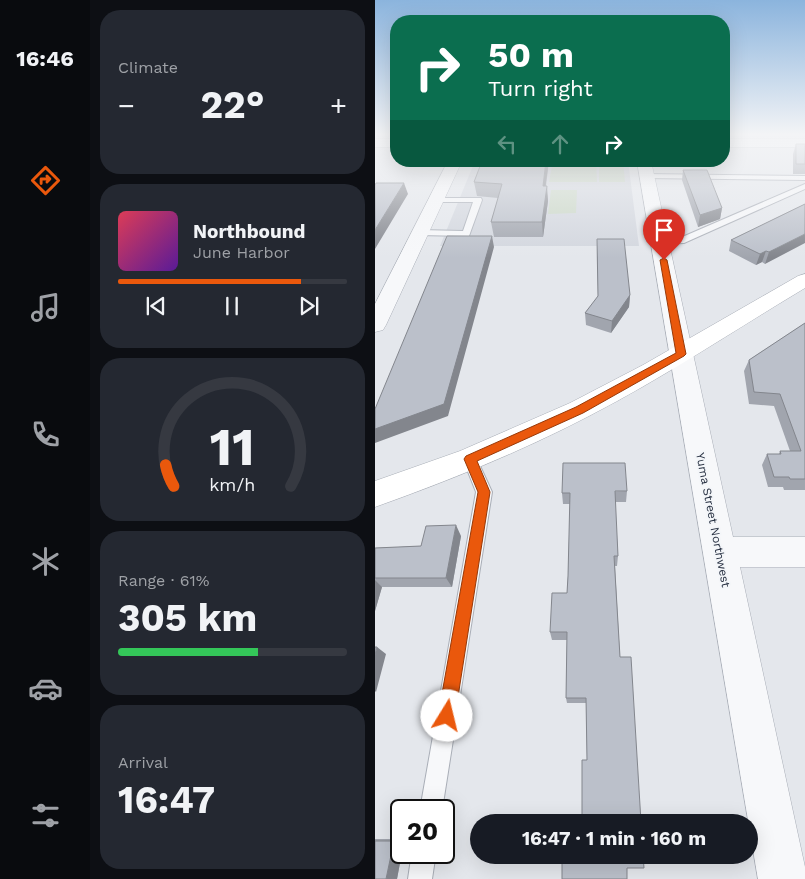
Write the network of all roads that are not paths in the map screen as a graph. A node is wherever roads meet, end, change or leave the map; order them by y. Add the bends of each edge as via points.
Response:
1 (448, 176) edge
2 (647, 176) edge
3 (770, 176) edge
4 (805, 178) edge
5 (805, 186) edge
6 (436, 200) junction
7 (420, 234) junction
8 (660, 241) junction
9 (805, 280) edge
10 (375, 324) edge
11 (681, 354) junction
12 (470, 459) junction
13 (375, 494) edge
14 (720, 552) junction
15 (805, 552) edge
16 (433, 799) edge
17 (422, 864) edge
18 (420, 879) edge
19 (783, 879) edge

1 - 6 street
2 - 8 street, Yuma Street Northwest
3 - 4 lane
5 - 8 lane via 681,241
6 - 7 street
6 - 7 lane via 478,200 466,234
7 - 10 street
8 - 11 street, Yuma Street Northwest
9 - 11 main road
11 - 12 main road via 579,410
11 - 14 street, Yuma Street Northwest
12 - 13 main road
12 - 16 lane via 484,492
14 - 15 street
14 - 19 street, Yuma Street Northwest
17 - 18 lane

